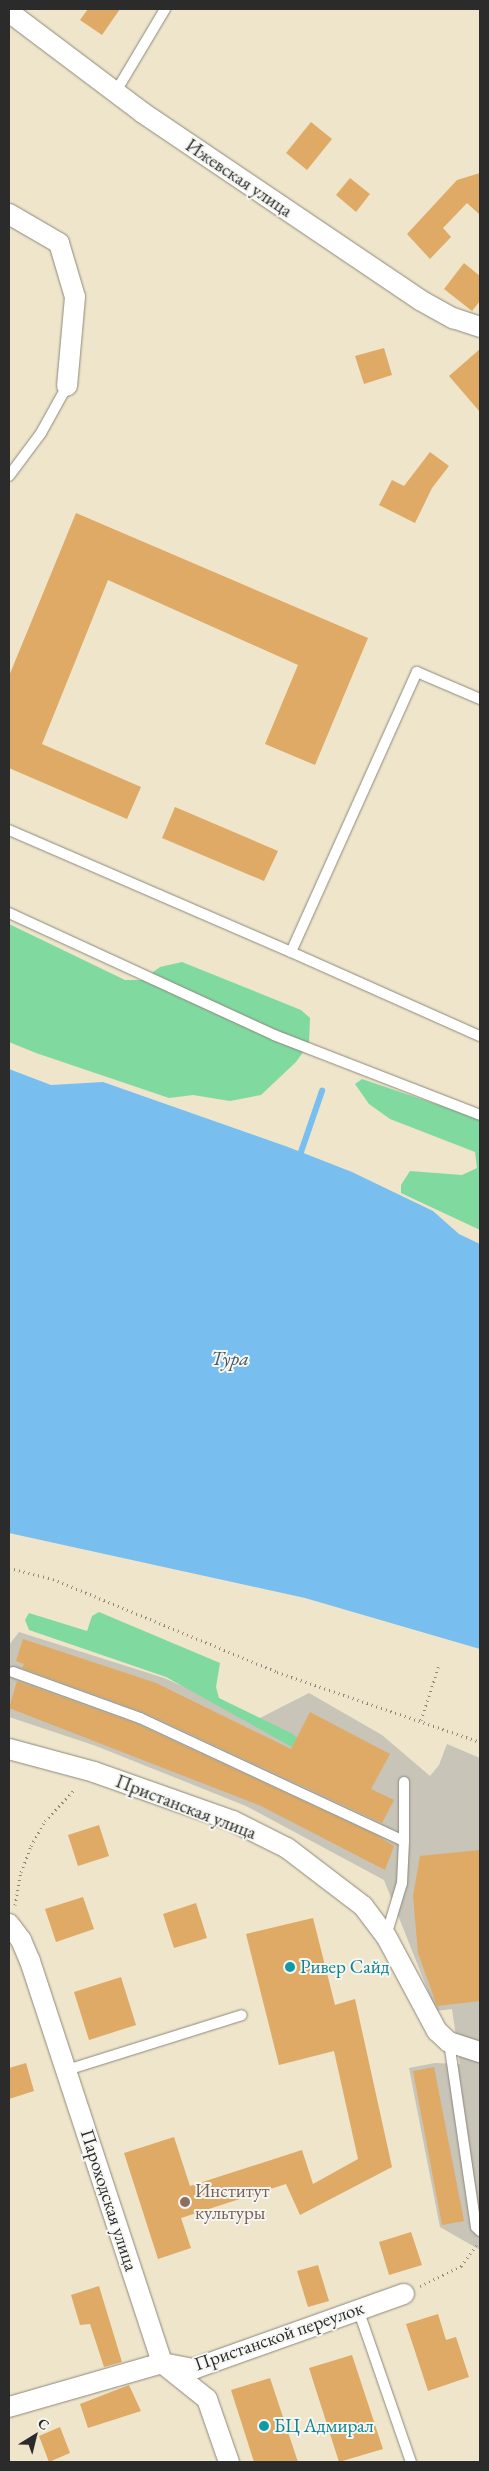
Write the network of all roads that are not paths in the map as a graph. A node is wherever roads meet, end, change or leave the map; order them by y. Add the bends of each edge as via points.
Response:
1 (165, 9) edge
2 (9, 12) edge
3 (115, 92) junction
4 (9, 214) edge
5 (480, 327) edge
6 (67, 386) joint
7 (9, 476) edge
8 (480, 699) edge
9 (9, 830) edge
10 (9, 913) edge
11 (291, 952) junction
12 (480, 1036) edge
13 (480, 1115) edge
14 (13, 1672) dead end
15 (9, 1749) edge
16 (404, 1782) dead end
17 (404, 1841) junction
18 (11, 1926) edge
19 (386, 1936) junction
20 (242, 2016) dead end
21 (449, 2042) junction
22 (480, 2052) edge
23 (67, 2070) junction
24 (478, 2229) edge
25 (404, 2294) road end
26 (358, 2309) junction
27 (162, 2363) junction
28 (9, 2407) edge
29 (229, 2462) edge
30 (411, 2462) edge

1 - 3 lane
2 - 3 street, Ижевская улица
3 - 5 street, Ижевская улица via 420,300 453,318
4 - 6 street via 60,243 74,297
6 - 7 lane via 41,433
8 - 11 lane via 417,672
9 - 11 lane
10 - 13 lane via 274,1036
11 - 12 lane
14 - 17 lane via 140,1718
15 - 19 street, Пристанская улица via 94,1772 233,1821 287,1848 363,1906
16 - 17 lane
17 - 19 lane via 402,1882
18 - 23 street, Пароходская улица via 30,1961
19 - 21 street, Пристанская улица via 437,2031
20 - 23 lane
21 - 22 street
21 - 24 lane
23 - 27 street, Пароходская улица
25 - 26 street, Пристанской переулок
26 - 27 street, Пристанской переулок via 193,2370
26 - 30 lane
27 - 28 street, Пристанской переулок
27 - 29 street via 207,2399

